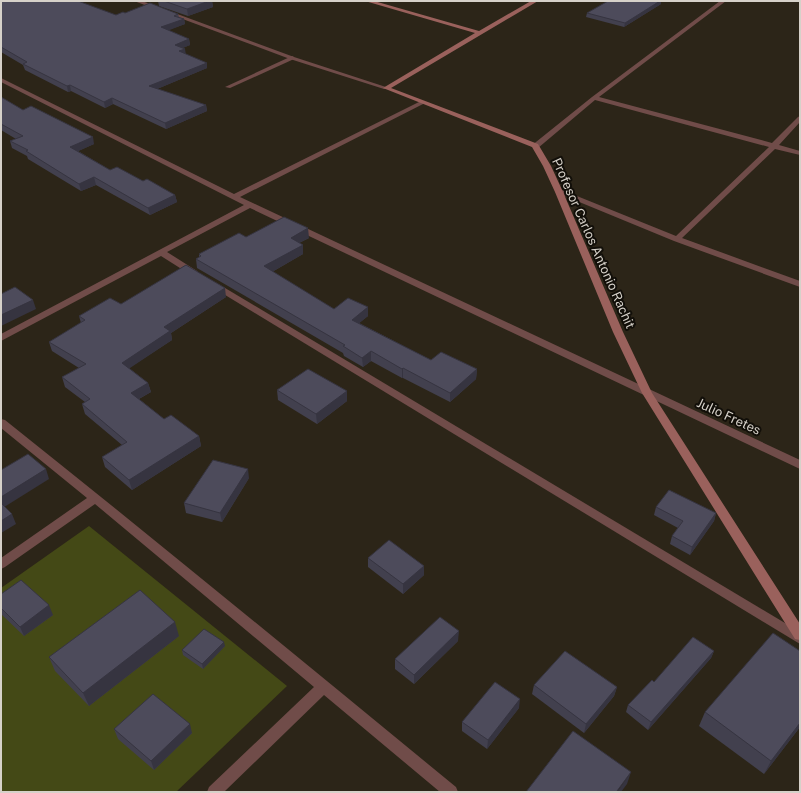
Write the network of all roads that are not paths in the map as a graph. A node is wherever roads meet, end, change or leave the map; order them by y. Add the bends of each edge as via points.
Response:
1 (139, 1) edge
2 (368, 1) edge
3 (535, 1) edge
4 (723, 1) edge
5 (480, 33) junction
6 (292, 58) junction
7 (1, 80) edge
8 (228, 87) dead end
9 (386, 88) junction
10 (594, 98) junction
11 (423, 102) junction
12 (800, 118) edge
13 (535, 146) junction
14 (774, 146) junction
15 (800, 153) edge
16 (559, 192) junction
17 (234, 197) junction
18 (250, 205) junction
19 (677, 239) junction
20 (161, 252) junction
21 (800, 284) edge
22 (1, 338) edge
23 (647, 393) junction
24 (1, 423) edge
25 (800, 465) edge
26 (95, 498) junction
27 (1, 564) edge
28 (800, 635) edge
29 (800, 639) edge
30 (324, 686) junction
31 (214, 792) edge
32 (451, 792) edge

1 - 6 street
2 - 5 main road
3 - 5 main road
4 - 10 street
5 - 9 main road
6 - 8 lane
6 - 9 street
7 - 17 street, Julio Fretes
9 - 11 main road
10 - 13 street
10 - 14 street
11 - 13 main road
11 - 17 street
12 - 14 street
13 - 16 main road, Profesor Carlos Antonio Rachit
14 - 15 street
14 - 19 street
16 - 19 street
16 - 23 main road, Profesor Carlos Antonio Rachit via 618,332
17 - 18 street, Julio Fretes
18 - 20 street
18 - 23 street, Julio Fretes
19 - 21 street
20 - 22 street
20 - 29 street
23 - 25 street, Julio Fretes
23 - 28 main road, Profesor Carlos Antonio Rachit
24 - 26 street
26 - 27 street
26 - 30 street
30 - 31 street
30 - 32 street

